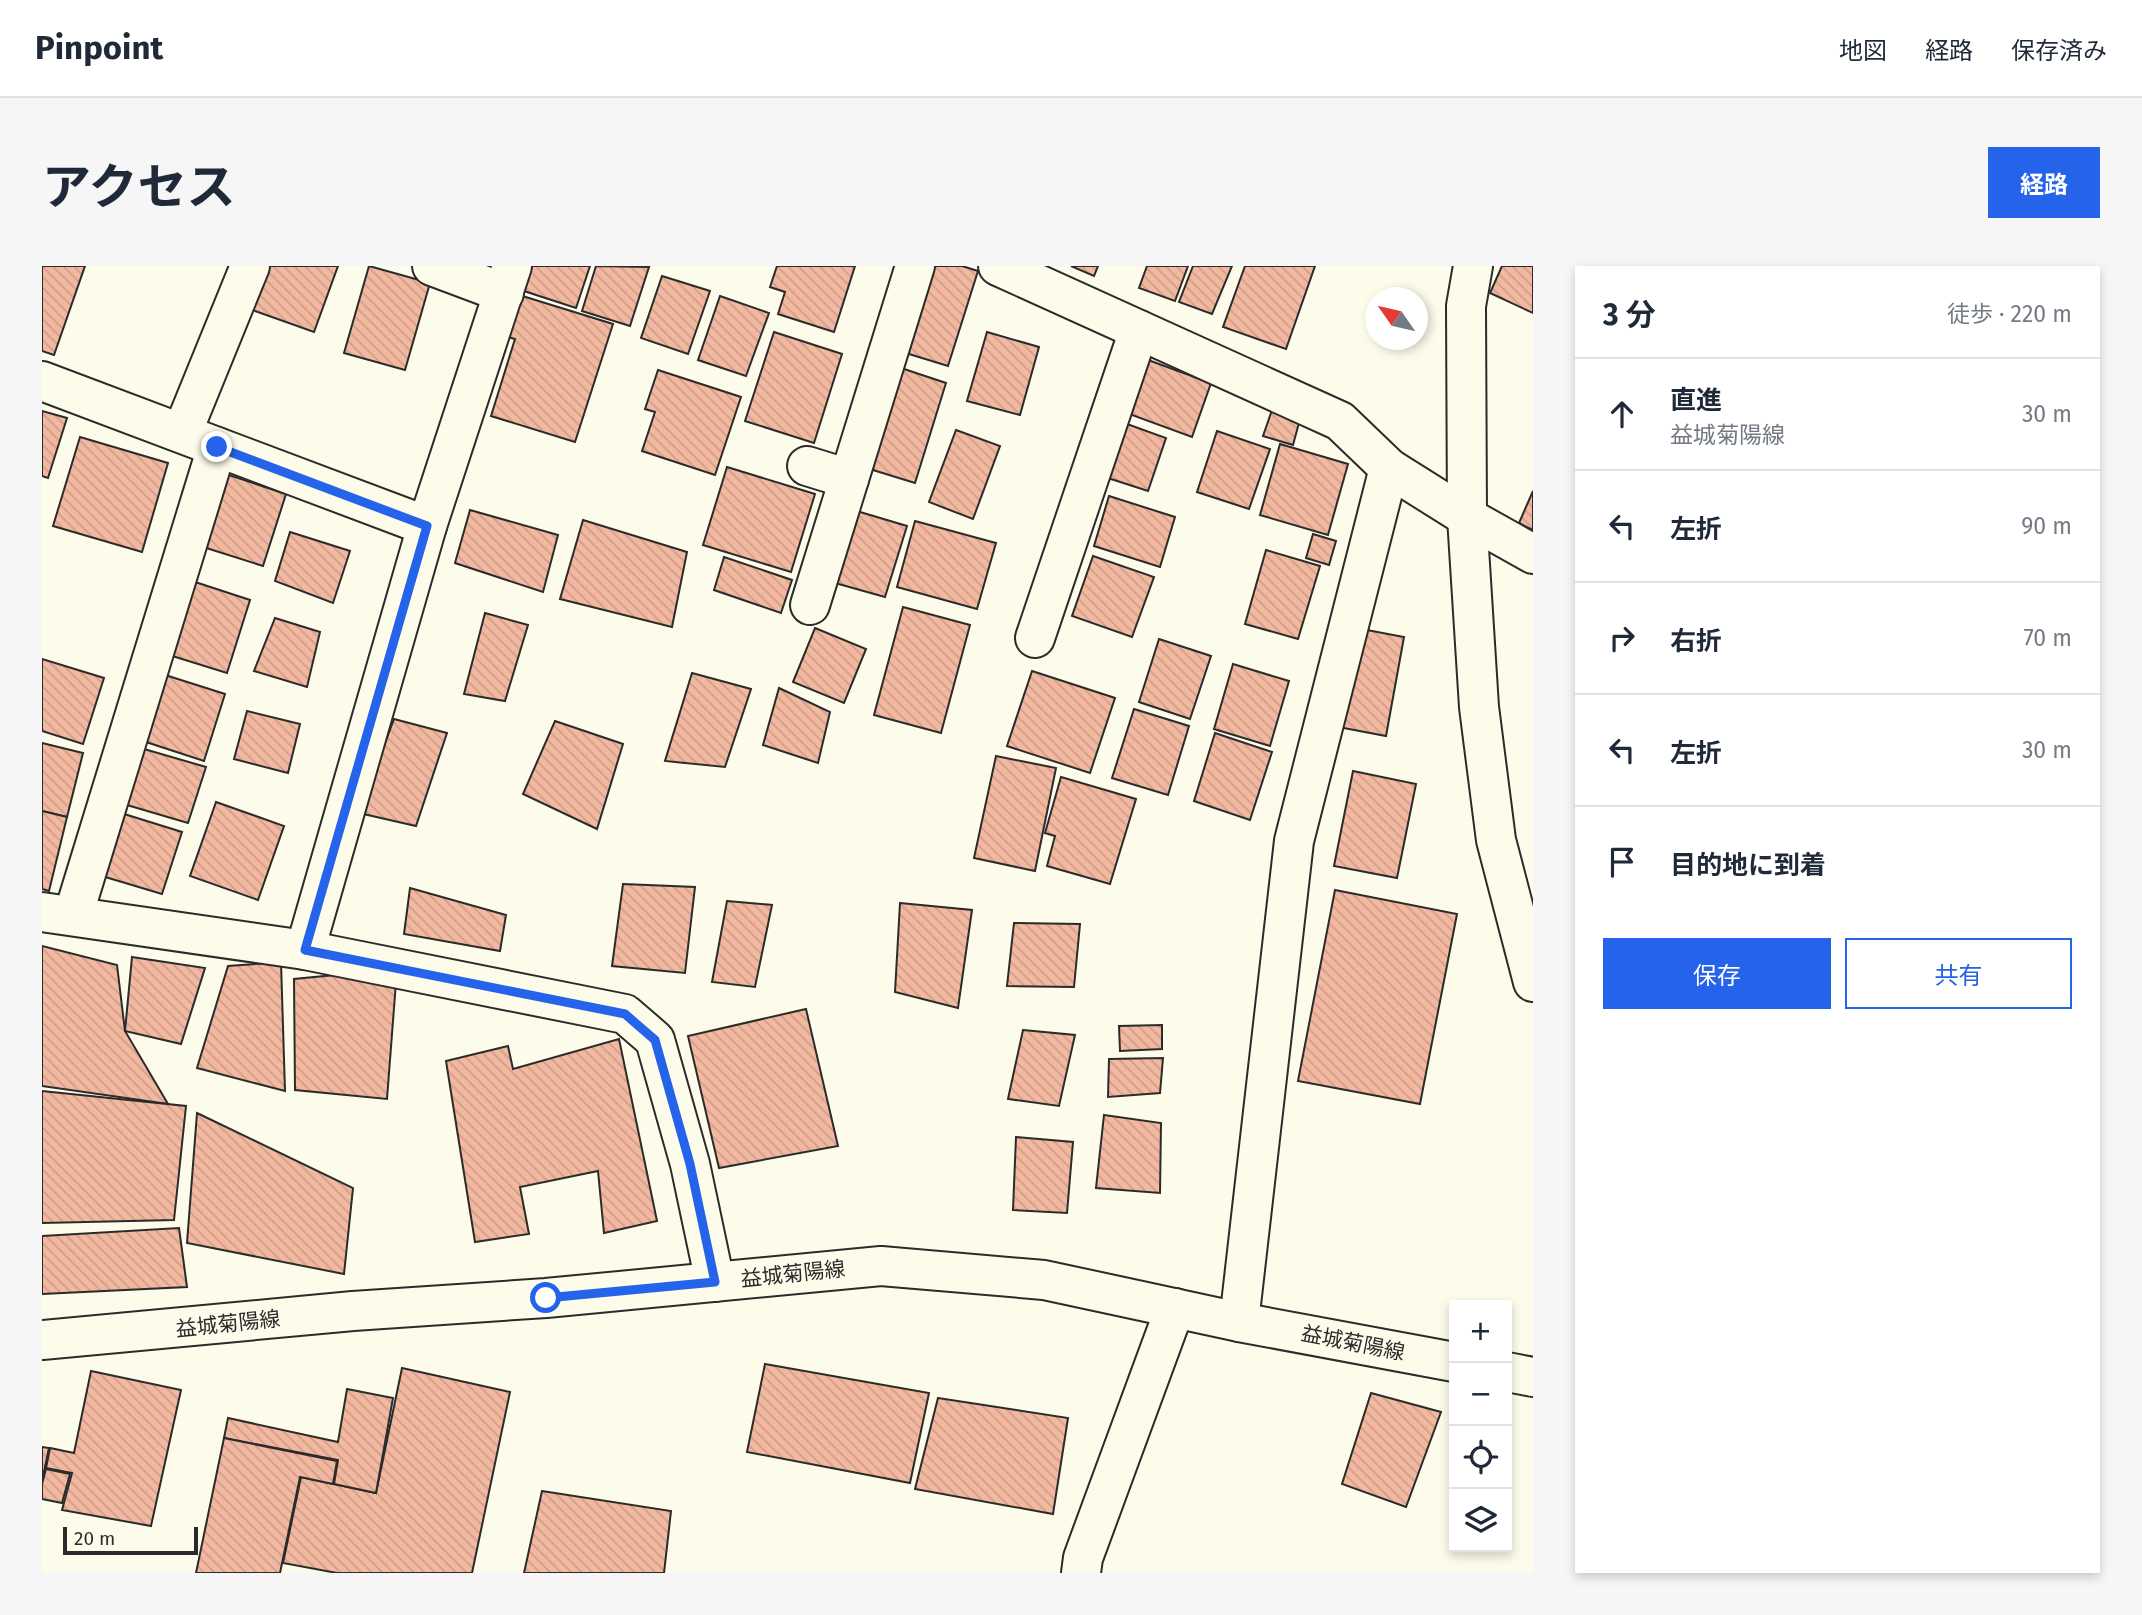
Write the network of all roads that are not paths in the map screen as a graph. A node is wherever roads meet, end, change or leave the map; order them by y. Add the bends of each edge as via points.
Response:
1 (250, 266) edge
2 (432, 266) edge
3 (915, 266) edge
4 (998, 266) edge
5 (1473, 266) edge
6 (508, 279) edge
7 (1139, 330) junction
8 (42, 381) edge
9 (182, 433) junction
10 (217, 447) junction
11 (807, 466) dead end
12 (1389, 468) junction
13 (849, 479) junction
14 (1467, 517) junction
15 (427, 526) junction
16 (1533, 554) edge
17 (810, 605) dead end
18 (1035, 638) dead end
19 (58, 914) edge
20 (305, 950) junction
21 (1533, 982) edge
22 (715, 1282) junction
23 (1175, 1308) junction
24 (1240, 1322) junction
25 (42, 1340) edge
26 (1449, 1361) edge
27 (1512, 1373) edge
28 (1533, 1377) edge
29 (1081, 1573) edge

1 - 9 street
2 - 6 street
3 - 13 street
4 - 7 street
5 - 14 street via 1466,306
6 - 15 street
7 - 12 street via 1340,421
7 - 18 street
8 - 9 street
9 - 10 street
10 - 15 street
10 - 19 street
11 - 13 street
12 - 14 street
12 - 24 street via 1294,841
13 - 17 street
14 - 16 street
14 - 21 street via 1479,707 1496,840
15 - 20 street
19 - 20 street
20 - 22 street via 625,1014 655,1040 690,1164
22 - 23 street, 益城菊陽線 via 880,1266 1044,1280
22 - 25 street, 益城菊陽線
23 - 24 street, 益城菊陽線
23 - 29 street
24 - 26 street, 益城菊陽線
27 - 28 street

